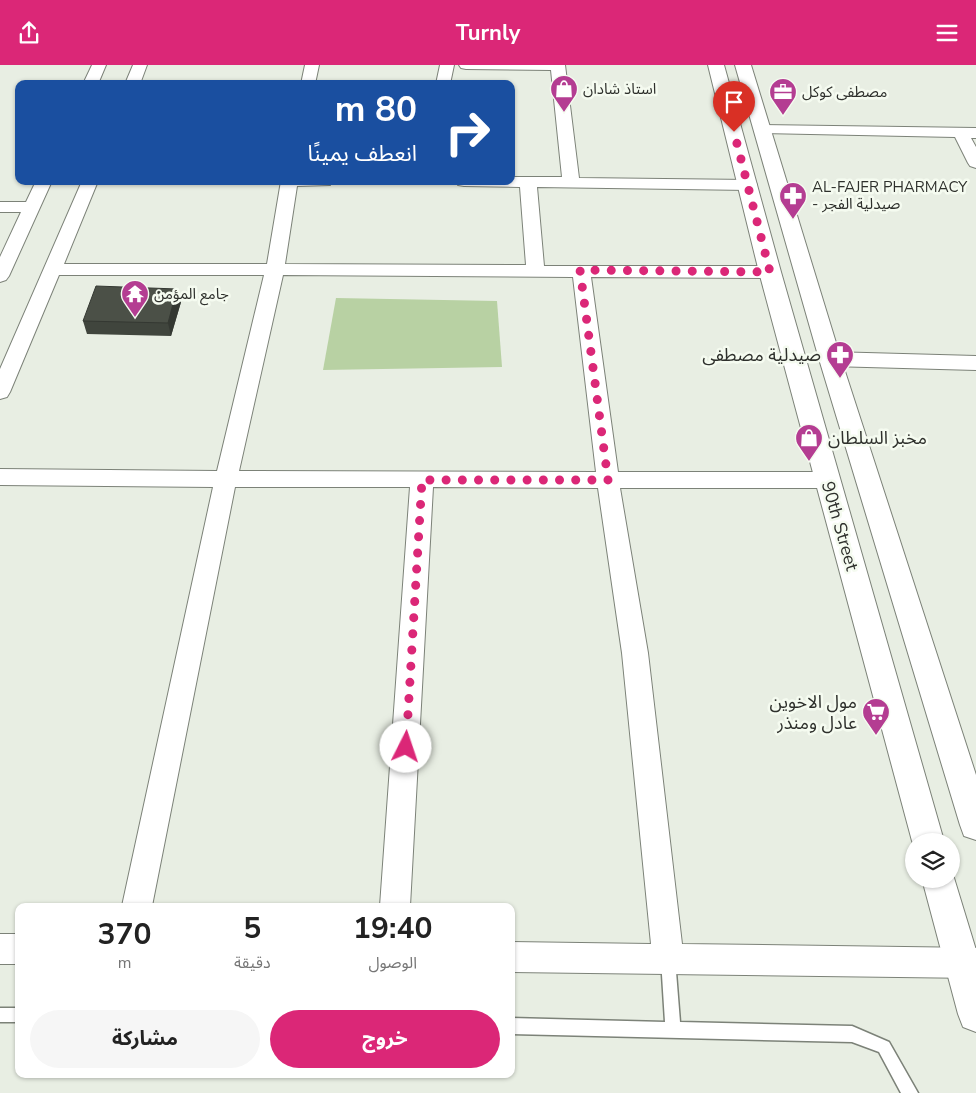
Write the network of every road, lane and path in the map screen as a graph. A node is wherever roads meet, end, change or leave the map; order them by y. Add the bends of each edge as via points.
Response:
1 (99, 65) edge
2 (140, 65) edge
3 (312, 65) edge
4 (446, 65) edge
5 (466, 65) edge
6 (716, 65) edge
7 (743, 65) edge
8 (558, 66) edge
9 (92, 80) edge
10 (134, 80) edge
11 (309, 80) edge
12 (444, 80) edge
13 (723, 91) junction
14 (751, 91) junction
15 (762, 130) junction
16 (969, 133) edge
17 (976, 163) edge
18 (515, 182) edge
19 (528, 182) junction
20 (570, 182) junction
21 (42, 185) edge
22 (88, 185) edge
23 (288, 185) edge
24 (749, 185) junction
25 (0, 207) edge
26 (32, 207) junction
27 (53, 269) junction
28 (275, 269) junction
29 (535, 270) junction
30 (580, 270) junction
31 (770, 272) junction
32 (0, 276) edge
33 (830, 359) junction
34 (976, 363) edge
35 (0, 392) edge
36 (0, 477) edge
37 (226, 479) junction
38 (422, 480) junction
39 (608, 480) junction
40 (827, 481) junction
41 (966, 764) edge
42 (976, 825) edge
43 (926, 833) edge
44 (942, 888) edge
45 (138, 903) edge
46 (395, 903) edge
47 (0, 949) edge
48 (15, 949) edge
49 (515, 957) edge
50 (668, 959) junction
51 (969, 962) edge
52 (976, 1014) edge
53 (0, 1015) edge
54 (15, 1015) edge
55 (515, 1026) edge
56 (673, 1030) junction
57 (910, 1093) edge

1 - 9 street
2 - 10 street
3 - 11 street
4 - 12 street
5 - 8 street
6 - 13 main road, 90th Street
7 - 14 main road
8 - 20 street
13 - 14 main road
13 - 24 main road, 90th Street
14 - 15 main road
15 - 16 street
15 - 33 main road
16 - 17 street
18 - 19 street
19 - 20 street
19 - 29 street
20 - 24 street
21 - 26 street
22 - 27 street
23 - 28 street
24 - 31 main road, 90th Street
25 - 26 street
26 - 32 street
27 - 28 street
27 - 35 street
28 - 29 street
28 - 37 street
29 - 30 street
30 - 31 street
30 - 39 street
31 - 40 main road, 90th Street
33 - 34 street
33 - 41 main road
36 - 37 street
37 - 38 street
37 - 45 street
38 - 39 street
38 - 46 street
39 - 40 street
39 - 50 street via 634,653
40 - 43 main road, 90th Street
41 - 42 main road
44 - 51 main road
47 - 48 street
49 - 50 street
50 - 51 street
50 - 56 lane
51 - 52 main road
53 - 54 lane
55 - 56 lane
56 - 57 lane via 852,1034 884,1047

